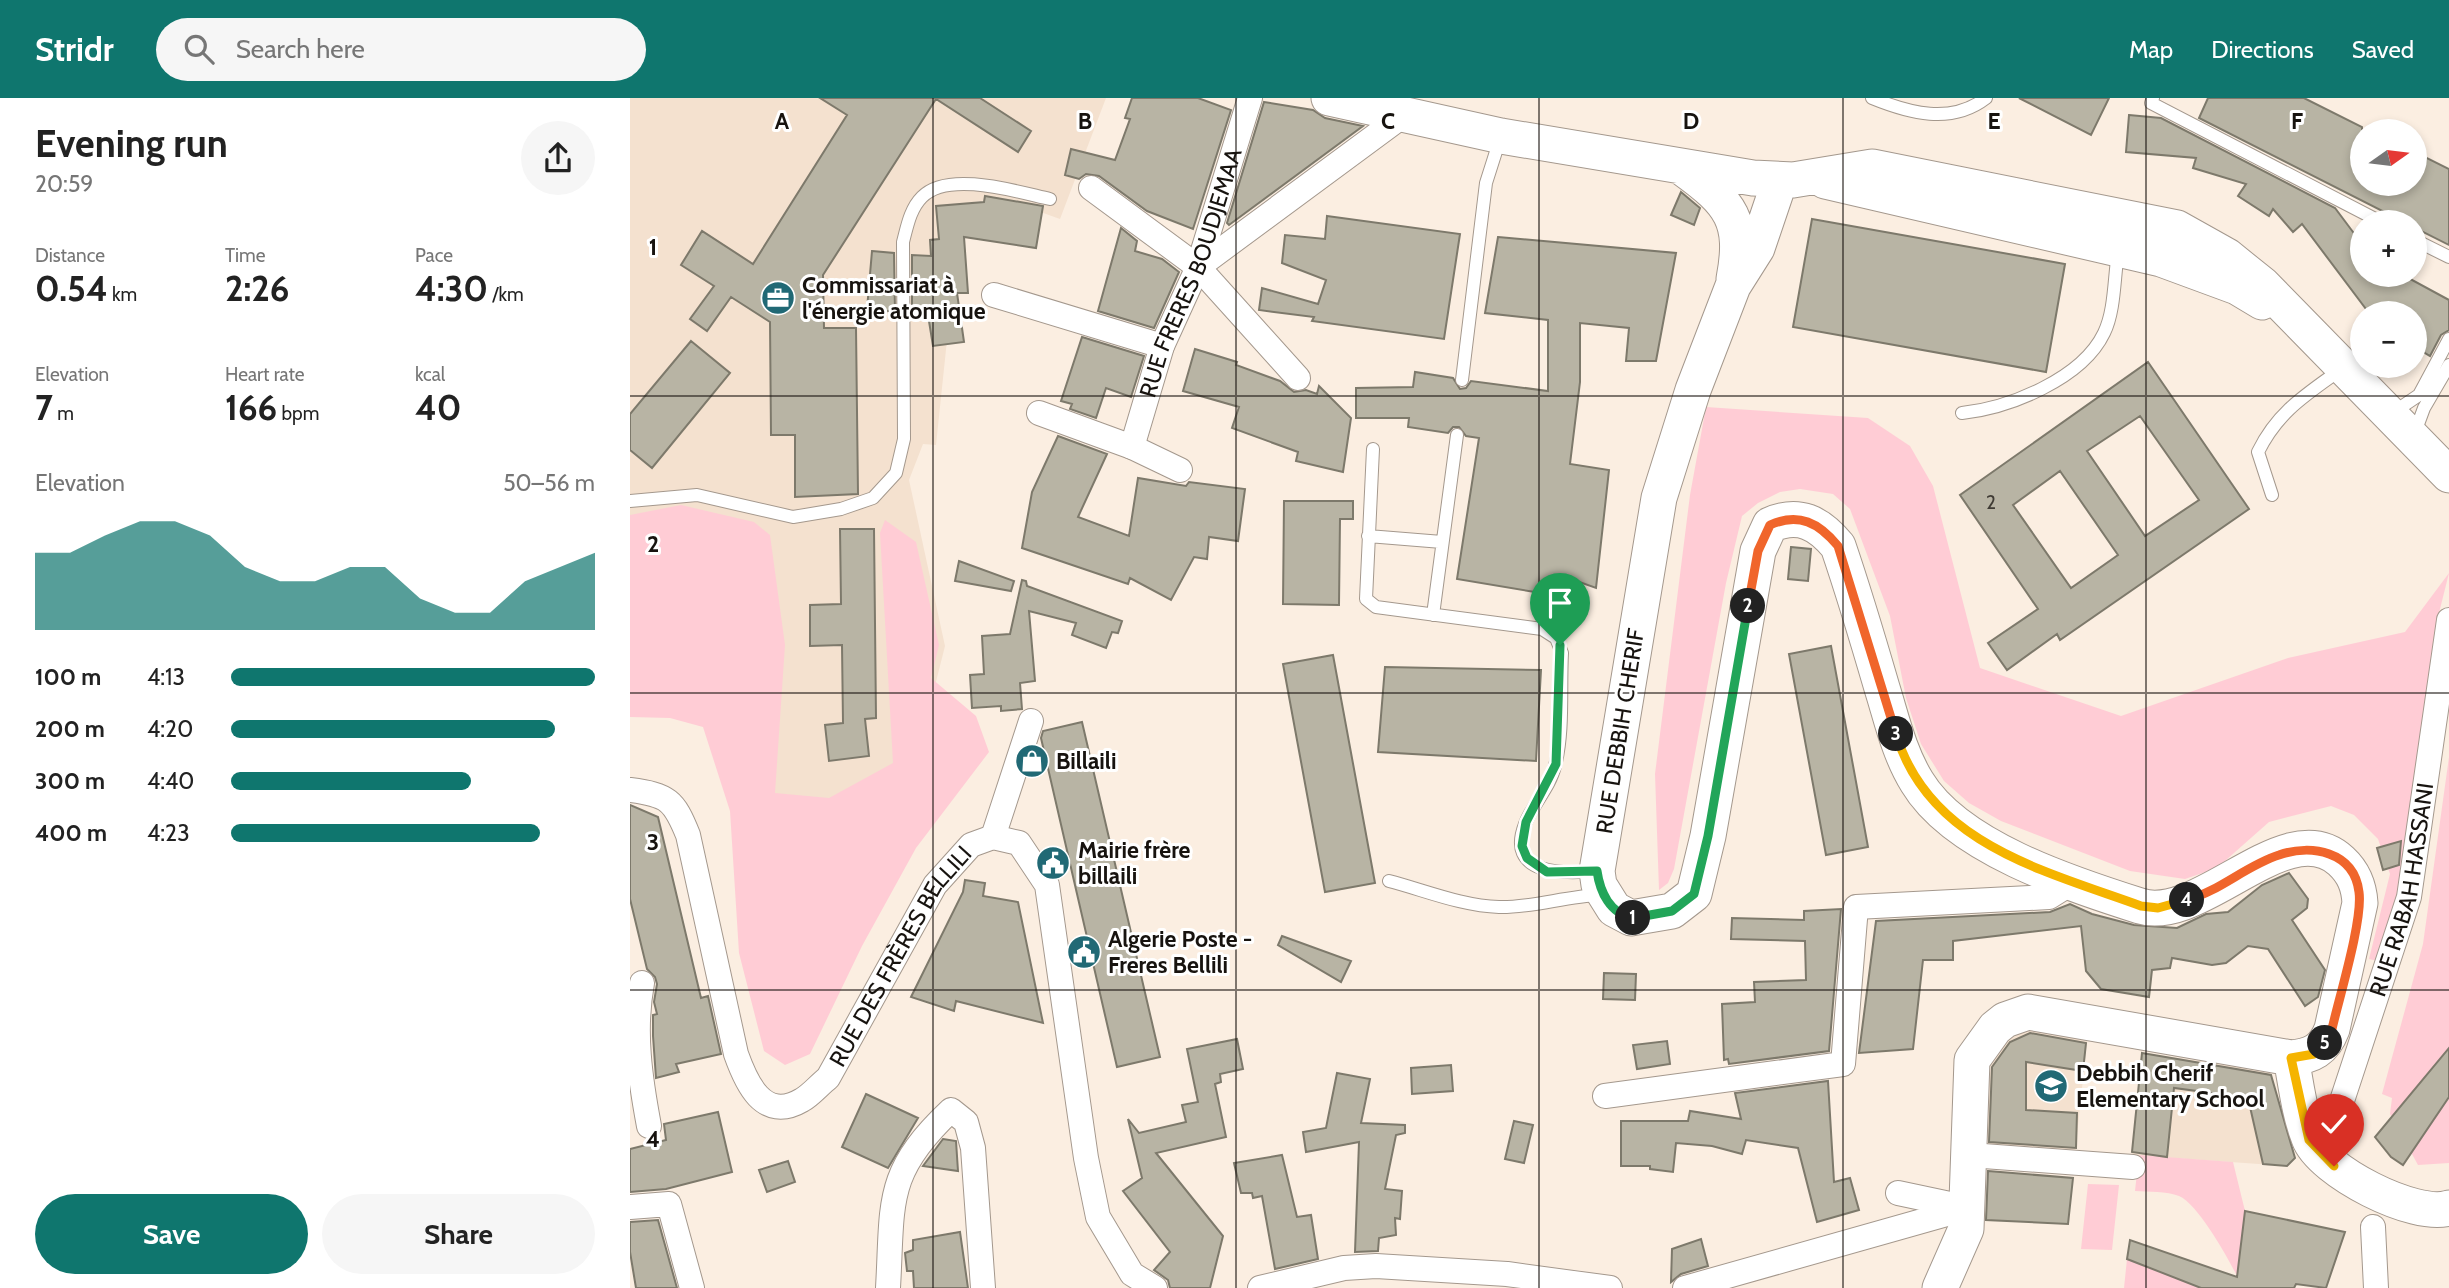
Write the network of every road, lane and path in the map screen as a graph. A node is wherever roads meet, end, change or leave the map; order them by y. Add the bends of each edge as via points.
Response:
1 (1250, 98) edge
2 (1329, 98) edge
3 (1872, 98) edge
4 (1986, 98) edge
5 (2153, 98) edge
6 (1405, 114) junction
7 (1501, 135) junction
8 (1681, 166) junction
9 (1815, 178) junction
10 (1780, 180) junction
11 (1091, 188) dead end
12 (1050, 199) dead end
13 (2358, 210) edge
14 (2427, 246) edge
15 (2118, 249) junction
16 (2449, 257) edge
17 (1198, 267) junction
18 (1733, 286) junction
19 (995, 295) dead end
20 (2301, 324) junction
21 (2449, 339) edge
22 (1162, 346) junction
23 (2449, 365) edge
24 (2343, 367) junction
25 (1298, 378) dead end
26 (1462, 380) dead end
27 (1962, 413) dead end
28 (1039, 414) dead end
29 (2389, 415) junction
30 (1457, 435) dead end
31 (2413, 439) junction
32 (1132, 447) junction
33 (1373, 449) dead end
34 (1180, 470) dead end
35 (2449, 475) edge
36 (2272, 495) dead end
37 (630, 501) edge
38 (1368, 536) junction
39 (1442, 542) junction
40 (1433, 615) junction
41 (2449, 620) edge
42 (1031, 721) dead end
43 (630, 790) edge
44 (993, 837) junction
45 (1389, 881) dead end
46 (2073, 881) junction
47 (1601, 883) junction
48 (642, 983) dead end
49 (633, 1018) edge
50 (2291, 1058) junction
51 (1605, 1096) dead end
52 (649, 1126) dead end
53 (2309, 1140) junction
54 (1970, 1155) junction
55 (2133, 1167) dead end
56 (1898, 1193) dead end
57 (630, 1207) edge
58 (1968, 1208) junction
59 (2449, 1208) edge
60 (2373, 1227) dead end
61 (1404, 1278) edge
62 (692, 1288) edge
63 (888, 1288) edge
64 (983, 1288) edge
65 (1155, 1288) edge
66 (1260, 1288) edge
67 (1610, 1288) edge
68 (1685, 1288) edge
69 (1940, 1288) edge
70 (2376, 1288) edge

1 - 17 street, RUE FRERES BOUDJEMAA
2 - 6 street
3 - 4 lane via 1909,111 1940,115 1977,106
5 - 13 lane via 2151,103
6 - 7 street
6 - 17 street
7 - 8 street
7 - 26 lane via 1486,183
8 - 10 street
8 - 18 street, RUE DEBBIH CHERIF via 1716,192 1730,211 1739,252
9 - 10 street
9 - 15 street
9 - 20 street via 1872,167 2177,228 2227,256
10 - 18 street, RUE DEBBIH CHERIF via 1757,248
11 - 17 street
12 - 37 lane via 965,183 923,196 909,217 903,242 904,439 896,473 873,498 793,517 696,495
14 - 16 lane
15 - 20 street via 2161,259 2237,288
15 - 27 lane via 2105,333 2086,355 2049,387
17 - 22 street, RUE FRERES BOUDJEMAA
17 - 25 street
18 - 47 street, RUE DEBBIH CHERIF via 1693,390 1660,498
19 - 22 street
20 - 24 street
21 - 29 lane via 2419,395
22 - 32 street, RUE FRERES BOUDJEMAA
23 - 31 lane via 2424,408
24 - 29 street
24 - 36 lane via 2267,432 2258,452
28 - 32 street
29 - 31 street
30 - 39 lane
31 - 35 street
32 - 34 street
33 - 38 lane
38 - 39 lane
38 - 40 lane via 1366,600 1376,607
39 - 40 lane
40 - 47 lane via 1542,629 1556,638 1562,653 1556,764 1526,822 1522,846 1527,858 1547,872
41 - 53 street, RUE RABAH HASSANI via 2409,897 2334,1125
42 - 44 street
43 - 44 street, RUE DES FRÈRES BELLILI via 660,794 678,809 688,835 736,1054 747,1084 762,1102 780,1106 800,1102 828,1078 935,885 971,845
44 - 65 street, RUE DES FRÈRES BELLILI via 1019,843 1047,885 1098,1217 1132,1274
45 - 47 lane via 1500,907 1568,896
46 - 47 street via 1969,835 1924,793 1900,749 1838,546 1811,522 1785,518 1770,525 1758,551 1694,894 1672,911 1631,918 1620,915
46 - 50 street via 2158,908 2193,898 2277,855 2325,850 2335,856 2356,880 2360,903 2328,1039 2314,1054
46 - 51 street via 2049,897 1856,907 1843,1064
48 - 49 street
49 - 52 street
50 - 53 street
50 - 54 street via 2028,1012 1986,1037 1972,1060
53 - 59 street via 2334,1166 2384,1194 2420,1209
54 - 55 street
54 - 58 street
56 - 58 street
57 - 62 street via 668,1204
58 - 68 street
58 - 69 street via 1966,1229
60 - 70 street
61 - 66 street via 1344,1268
61 - 67 street via 1507,1274
63 - 64 street via 892,1198 907,1158 951,1110 966,1122 973,1147

